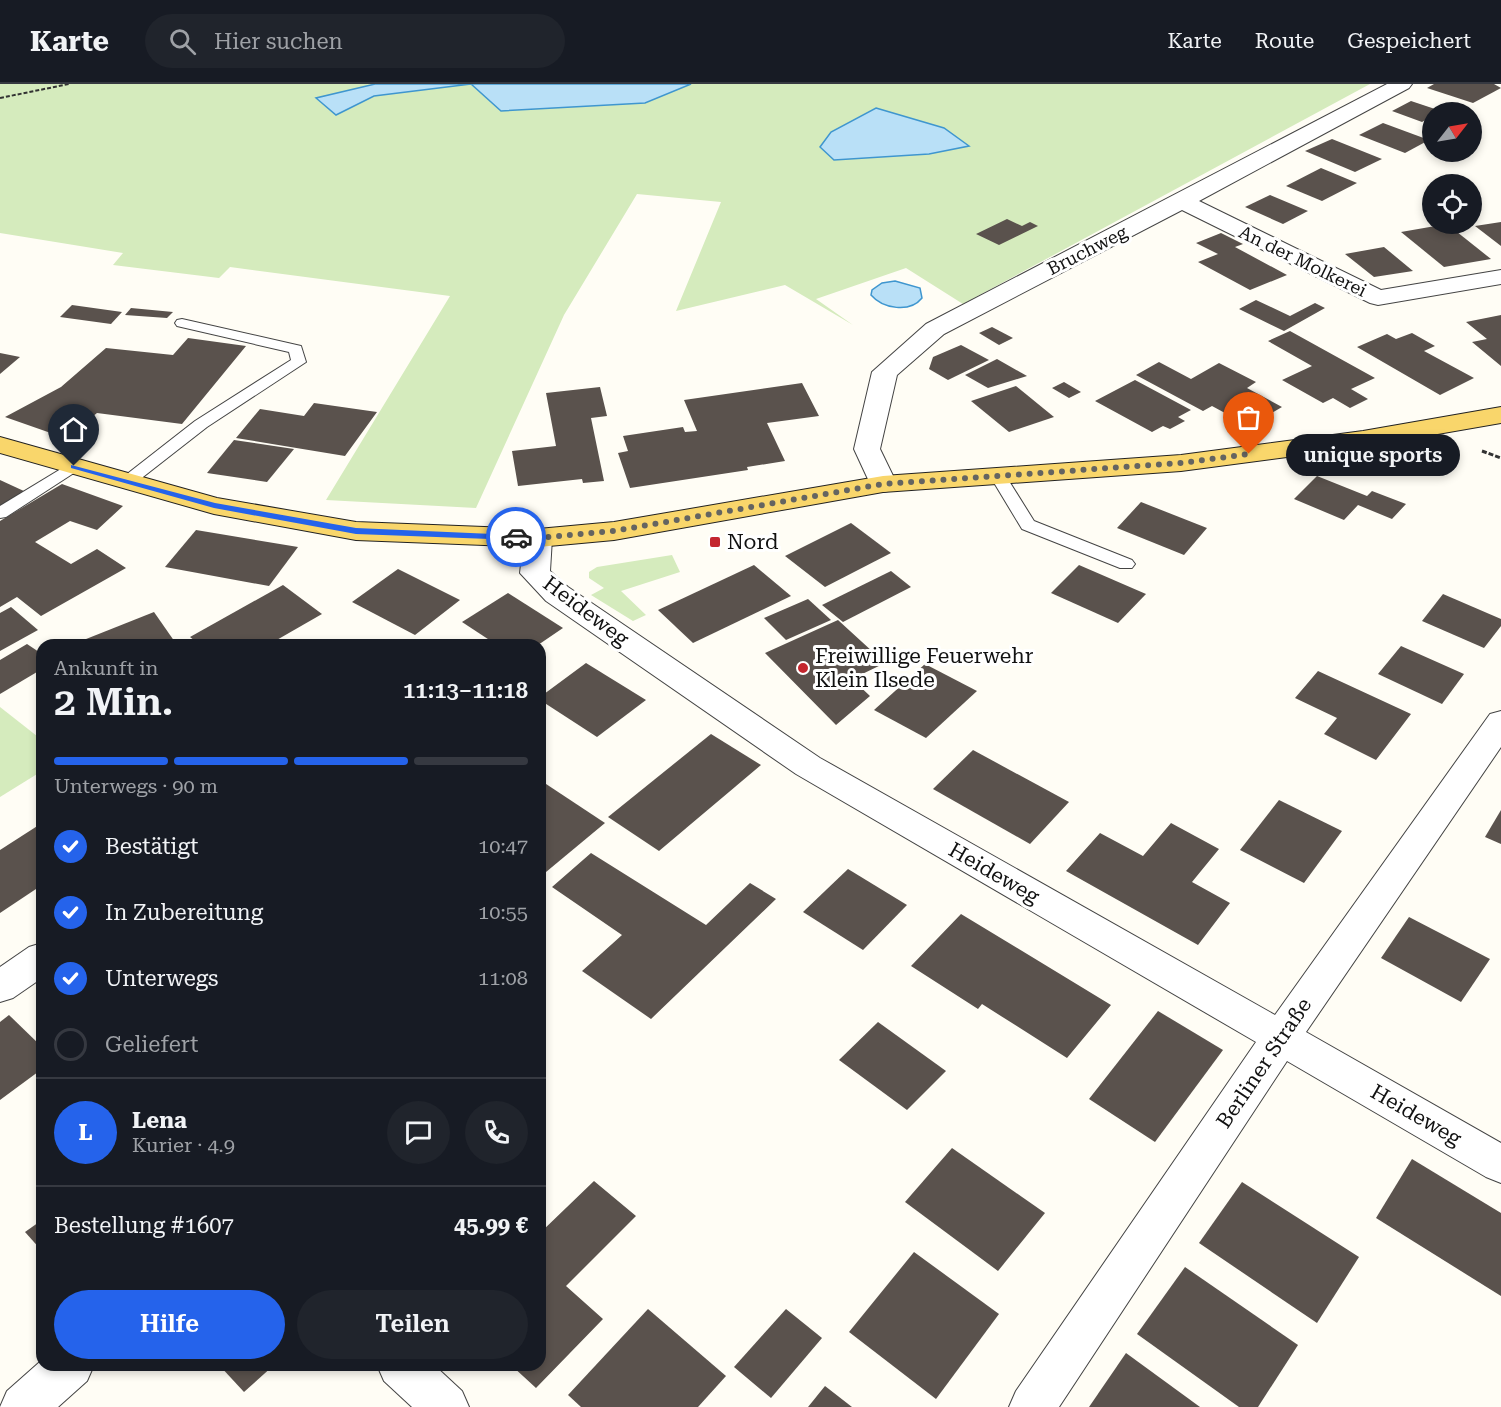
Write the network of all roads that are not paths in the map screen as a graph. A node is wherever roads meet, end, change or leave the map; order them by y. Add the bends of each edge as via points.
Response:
1 (1402, 84) edge
2 (1182, 201) junction
3 (1501, 277) edge
4 (183, 323) dead end
5 (1501, 415) edge
6 (0, 445) edge
7 (74, 466) junction
8 (998, 477) junction
9 (128, 482) junction
10 (883, 484) junction
11 (0, 513) edge
12 (538, 538) junction
13 (1126, 564) dead end
14 (1501, 722) edge
15 (36, 962) edge
16 (0, 987) edge
17 (1281, 1037) junction
18 (1501, 1164) edge
19 (64, 1371) edge
20 (407, 1371) edge
21 (23, 1407) edge
22 (446, 1407) edge
23 (1032, 1407) edge

1 - 2 street, Bruchweg
2 - 3 street, An der Molkerei via 1378,298
2 - 10 street, Bruchweg via 934,329 885,372 867,448
4 - 9 lane via 296,349 299,362 201,423
5 - 8 main road via 1363,439 1181,463
6 - 7 main road
7 - 9 main road
7 - 11 lane
8 - 10 main road
8 - 13 lane via 1028,525
9 - 12 main road via 214,506 356,531
10 - 12 main road via 614,531
12 - 17 street, Heideweg via 536,573 558,594 808,766
14 - 17 street, Berliner Straße
15 - 16 street
17 - 18 street, Heideweg
17 - 23 street, Berliner Straße
19 - 21 street
20 - 22 street

